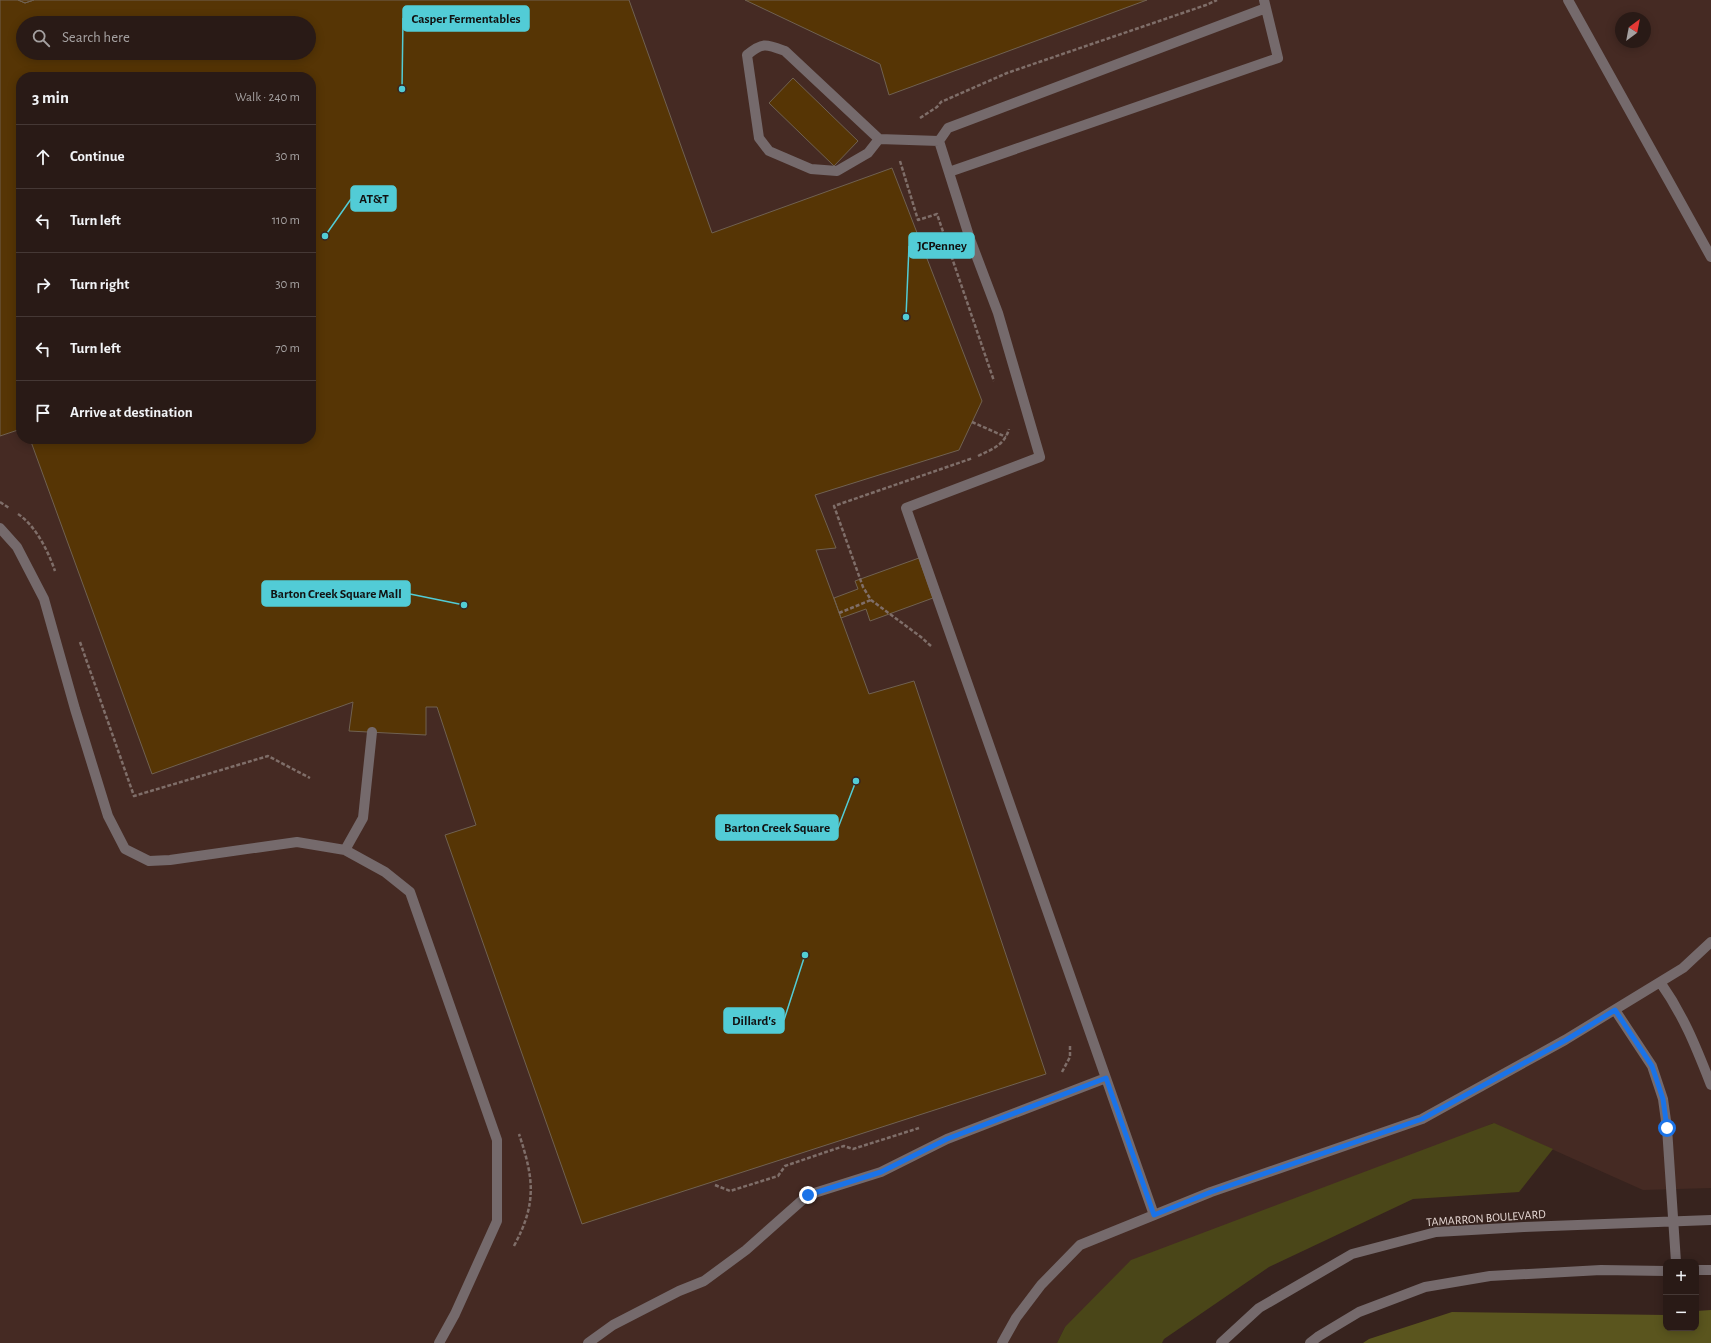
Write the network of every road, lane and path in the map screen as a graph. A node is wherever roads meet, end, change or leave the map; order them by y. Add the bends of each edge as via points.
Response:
1 (1217, 0) edge
2 (1568, 0) edge
3 (1265, 4) edge
4 (919, 119) dead end
5 (879, 138) junction
6 (939, 141) junction
7 (904, 160) dead end
8 (949, 172) junction
9 (1711, 257) edge
10 (994, 382) dead end
11 (972, 422) dead end
12 (1008, 424) dead end
13 (1006, 437) junction
14 (0, 502) edge
15 (11, 510) dead end
16 (17, 514) dead end
17 (0, 528) edge
18 (56, 572) dead end
19 (871, 600) junction
20 (839, 613) dead end
21 (79, 638) dead end
22 (934, 649) dead end
23 (372, 732) dead end
24 (310, 778) dead end
25 (345, 850) junction
26 (1711, 942) edge
27 (1660, 982) junction
28 (1615, 1010) junction
29 (1068, 1040) dead end
30 (1060, 1075) dead end
31 (1106, 1078) junction
32 (1711, 1085) edge
33 (921, 1127) dead end
34 (715, 1185) dead end
35 (1154, 1215) junction
36 (1711, 1220) edge
37 (1674, 1221) junction
38 (1676, 1259) edge
39 (1699, 1270) edge
40 (1711, 1270) edge
41 (1663, 1271) edge
42 (439, 1343) edge
43 (588, 1343) edge
44 (1002, 1343) edge
45 (1221, 1343) edge
46 (1310, 1343) edge

1 - 4 path via 1206,6 1007,73 941,102
2 - 9 street
3 - 6 street via 948,128
3 - 8 street via 1278,58
5 - 5 street via 785,51 769,45 758,46 747,55 759,138 770,151 811,169 837,171 868,153
5 - 6 street
6 - 8 street
7 - 10 path via 899,161 918,220 937,214
8 - 31 street via 970,239 998,313 1040,457 906,508
11 - 13 path
12 - 13 path
13 - 19 path via 1001,444 976,457 834,506 862,587
14 - 15 path
16 - 18 path via 23,517 36,534 51,558
17 - 25 street via 17,547 44,599 108,816 126,849 149,861 297,842
19 - 20 path
19 - 22 path
21 - 24 path via 134,796 268,756
23 - 25 street via 363,818
25 - 42 street via 385,872 410,892 497,1140 497,1221
26 - 27 street via 1683,968
27 - 28 street
27 - 32 street via 1680,1012
28 - 35 street via 1566,1040 1422,1119 1211,1192
28 - 37 street via 1652,1066 1663,1099
29 - 30 path via 1071,1047 1070,1057
31 - 35 street
31 - 43 street via 947,1139 881,1172 808,1195 746,1250 704,1281 613,1324
33 - 34 path via 853,1149 844,1146 826,1152 786,1166 778,1176 730,1191
35 - 44 street via 1080,1245 1041,1286 1016,1318
36 - 37 street, TAMARRON BOULEVARD
37 - 38 street
37 - 45 street, TAMARRON BOULEVARD via 1436,1232 1352,1254 1259,1308
39 - 40 street
41 - 46 street via 1601,1270 1490,1276 1425,1286 1359,1312

